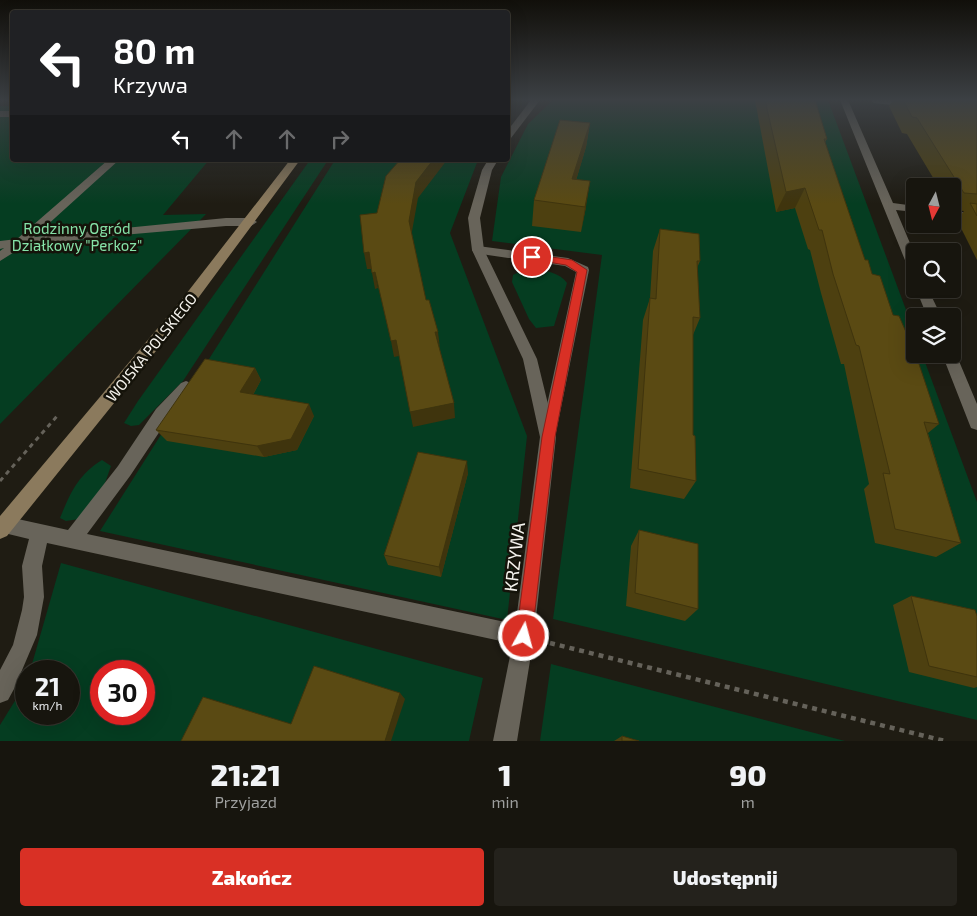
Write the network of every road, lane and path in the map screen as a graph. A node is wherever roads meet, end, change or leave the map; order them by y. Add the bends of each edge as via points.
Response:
1 (858, 135) edge
2 (112, 162) edge
3 (295, 162) edge
4 (491, 162) edge
5 (888, 206) junction
6 (906, 208) edge
7 (961, 215) edge
8 (977, 217) edge
9 (250, 222) junction
10 (20, 243) junction
11 (0, 245) edge
12 (906, 249) edge
13 (478, 250) junction
14 (0, 257) edge
15 (954, 363) edge
16 (186, 387) edge
17 (971, 395) edge
18 (977, 423) edge
19 (548, 437) junction
20 (2, 527) edge
21 (39, 532) junction
22 (72, 539) junction
23 (524, 636) junction
24 (0, 692) edge
25 (505, 741) edge
26 (945, 741) edge

1 - 5 street
2 - 10 street
3 - 9 street, WOJSKA POLSKIEGO
4 - 13 street, KRZYWA via 474,218
5 - 6 street
5 - 12 street
7 - 8 street
9 - 10 street via 130,230
9 - 20 street, WOJSKA POLSKIEGO
10 - 11 street
10 - 14 street
13 - 19 street, KRZYWA via 530,359
13 - 19 street, KRZYWA via 568,262 582,270
15 - 17 street
16 - 22 street via 162,414
17 - 18 street
19 - 23 street, KRZYWA
20 - 21 street
21 - 22 street
21 - 24 street via 32,563 34,596 30,628
22 - 23 street
23 - 25 street, KRZYWA
23 - 26 path

